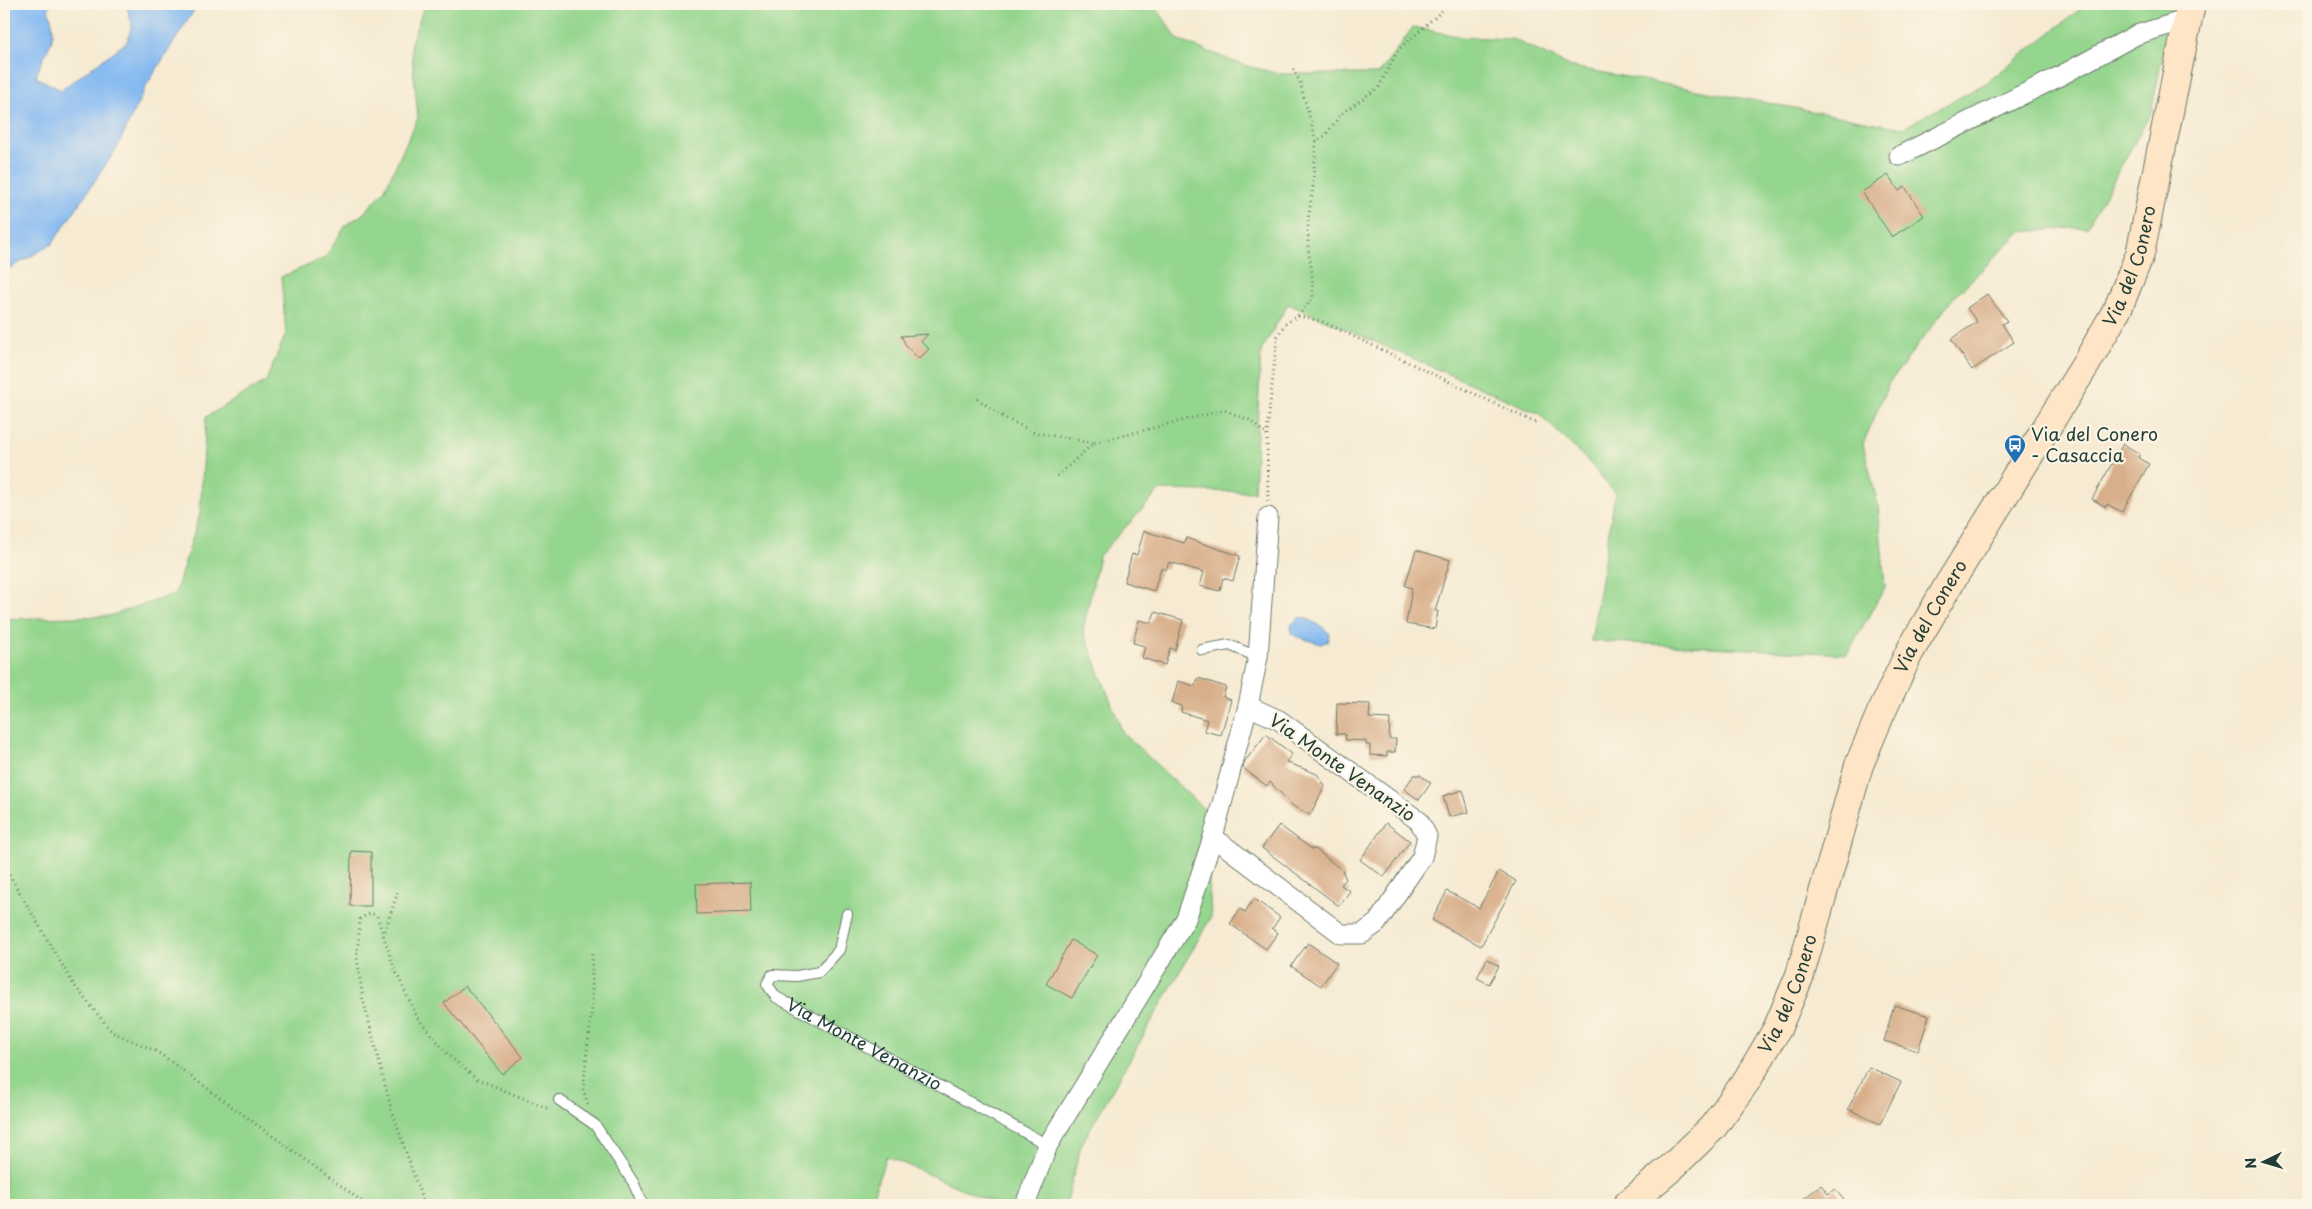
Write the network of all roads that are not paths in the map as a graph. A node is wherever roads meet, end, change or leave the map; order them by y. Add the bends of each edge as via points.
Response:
1 (2189, 12) edge
2 (1899, 156) dead end
3 (1268, 517) road end
4 (1202, 650) dead end
5 (1258, 657) junction
6 (1248, 706) junction
7 (1213, 837) junction
8 (847, 914) dead end
9 (559, 1100) dead end
10 (1048, 1145) junction
11 (643, 1205) edge
12 (1024, 1205) edge
13 (1627, 1205) edge

1 - 2 street via 2136,34 2058,77
1 - 13 main road, Via del Conero via 2140,254 2118,308 1909,653 1859,765 1800,975 1777,1029 1748,1080 1713,1127
3 - 5 street, Via Monte Venanzio
4 - 5 lane via 1229,645
5 - 6 street, Via Monte Venanzio
6 - 7 street, Via Monte Venanzio
6 - 7 street, Via Monte Venanzio via 1279,720 1419,821 1427,836 1422,857 1377,923 1362,934 1341,934
7 - 10 street, Via Monte Venanzio via 1186,919
8 - 10 lane, Via Monte Venanzio via 838,950 819,972 798,976 772,975 767,984 776,997
9 - 11 lane via 595,1125 633,1182
10 - 12 street, Via Monte Venanzio

